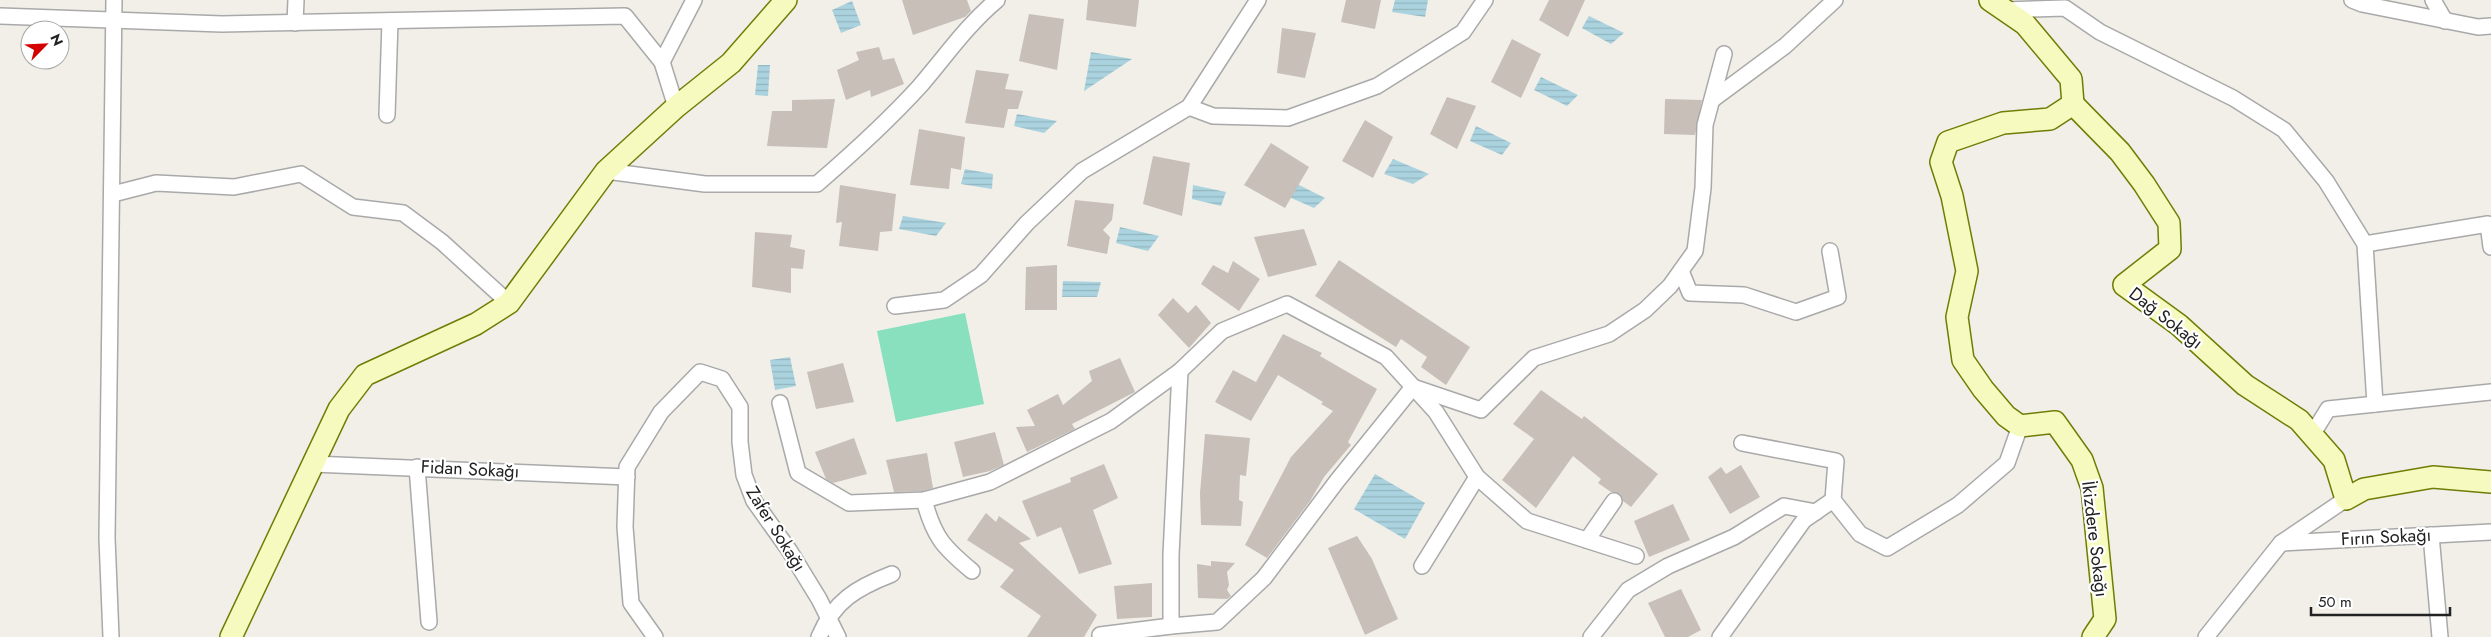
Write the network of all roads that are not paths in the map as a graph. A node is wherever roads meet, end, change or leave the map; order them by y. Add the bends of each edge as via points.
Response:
1 (114, 0) edge
2 (296, 0) edge
3 (694, 0) edge
4 (786, 0) edge
5 (997, 0) edge
6 (1258, 0) edge
7 (1485, 0) edge
8 (1835, 0) edge
9 (2352, 0) edge
10 (2433, 0) edge
11 (1997, 5) edge
12 (0, 16) edge
13 (114, 20) junction
14 (390, 21) junction
15 (2445, 21) junction
16 (295, 23) junction
17 (2491, 26) edge
18 (1724, 54) dead end
19 (662, 62) junction
20 (1712, 100) junction
21 (2073, 104) junction
22 (676, 107) junction
23 (1189, 107) junction
24 (387, 115) dead end
25 (606, 171) junction
26 (113, 194) junction
27 (2365, 244) junction
28 (2491, 247) edge
29 (1830, 251) dead end
30 (1681, 271) junction
31 (509, 302) junction
32 (895, 306) dead end
33 (1180, 371) junction
34 (1413, 387) junction
35 (2491, 392) edge
36 (780, 402) dead end
37 (2375, 404) junction
38 (2020, 426) junction
39 (2312, 435) junction
40 (1742, 443) dead end
41 (313, 464) junction
42 (417, 467) junction
43 (626, 477) junction
44 (1477, 477) junction
45 (2491, 482) edge
46 (2346, 499) junction
47 (924, 500) junction
48 (1833, 500) junction
49 (1614, 501) dead end
50 (1816, 512) junction
51 (2491, 532) edge
52 (2431, 535) junction
53 (1587, 540) junction
54 (2281, 543) junction
55 (1636, 556) dead end
56 (1422, 566) dead end
57 (972, 571) dead end
58 (892, 574) dead end
59 (827, 617) junction
60 (429, 622) dead end
61 (1171, 626) junction
62 (1100, 635) dead end
63 (112, 637) edge
64 (231, 637) edge
65 (655, 637) edge
66 (819, 637) edge
67 (838, 637) edge
68 (1591, 637) edge
69 (1720, 637) edge
70 (2093, 637) edge
71 (2206, 637) edge
72 (2440, 637) edge

1 - 13 street
2 - 16 street
3 - 19 street
4 - 22 street via 731,63
5 - 25 street via 978,16 872,137 817,184 705,184
6 - 23 street
7 - 23 street via 1463,32 1377,86 1297,115 1288,118 1213,116
8 - 20 street via 1785,46
9 - 15 street
10 - 15 street
11 - 21 street via 2024,24 2071,79
11 - 27 street via 2065,8 2100,32 2232,98 2284,130 2326,182
12 - 13 street
13 - 16 street
13 - 26 street
14 - 16 street
14 - 19 street via 625,16
14 - 24 street
15 - 17 street
18 - 20 street
19 - 22 street
20 - 30 street via 1705,125 1703,188 1694,251
21 - 38 street via 2050,120 2003,123 1948,142 1941,162 1952,196 1967,271 1957,317 1963,360 1983,390 2006,416
21 - 39 street, Dağ Sokağı via 2120,152 2169,223 2170,249 2124,285 2179,325 2245,385 2299,420
22 - 25 street
23 - 32 street via 1082,171 980,275 944,300
25 - 31 street
26 - 31 street via 156,183 234,187 301,174 353,207 403,213 442,242
26 - 63 street via 107,538
27 - 28 street via 2488,224
27 - 37 street
29 - 30 street via 1838,297 1796,312 1744,295 1690,293
30 - 34 street via 1645,310 1609,334 1534,358 1481,410
31 - 41 street via 476,324 365,375 339,409
33 - 34 street via 1222,331 1287,304 1386,357
33 - 47 street via 1111,421 1068,443 990,482
33 - 61 street via 1171,555
34 - 44 street via 1436,412
34 - 61 street via 1264,578 1217,622
35 - 37 street
36 - 47 street via 798,473 849,503
37 - 39 street via 2328,409
38 - 48 street via 2007,462 1958,504 1887,548 1860,534
38 - 70 street, İkizdere Sokağı via 2055,422 2082,460 2089,479 2094,498 2105,619
39 - 46 street, Dağ Sokağı via 2334,460
40 - 48 street via 1836,461
41 - 42 street, Fidan Sokağı
41 - 64 street
42 - 43 street, Fidan Sokağı
42 - 60 street
43 - 59 street, Zafer Sokağı via 627,467 661,412 700,372 722,379 740,408 744,475 754,501 789,550
43 - 65 street, Zafer Sokağı via 625,527 631,603
44 - 53 street via 1527,522
44 - 56 street
45 - 46 street via 2433,477 2364,489
46 - 54 street
47 - 57 street via 931,525 944,548
48 - 50 street
49 - 53 street
50 - 68 street via 1784,506 1734,537 1668,566 1628,590
50 - 69 street via 1804,520
51 - 52 street, Fırın Sokağı
52 - 54 street, Fırın Sokağı
52 - 72 street
53 - 55 street
54 - 71 street
58 - 59 street via 864,585
59 - 66 street
59 - 67 street, Zafer Sokağı
61 - 62 street

